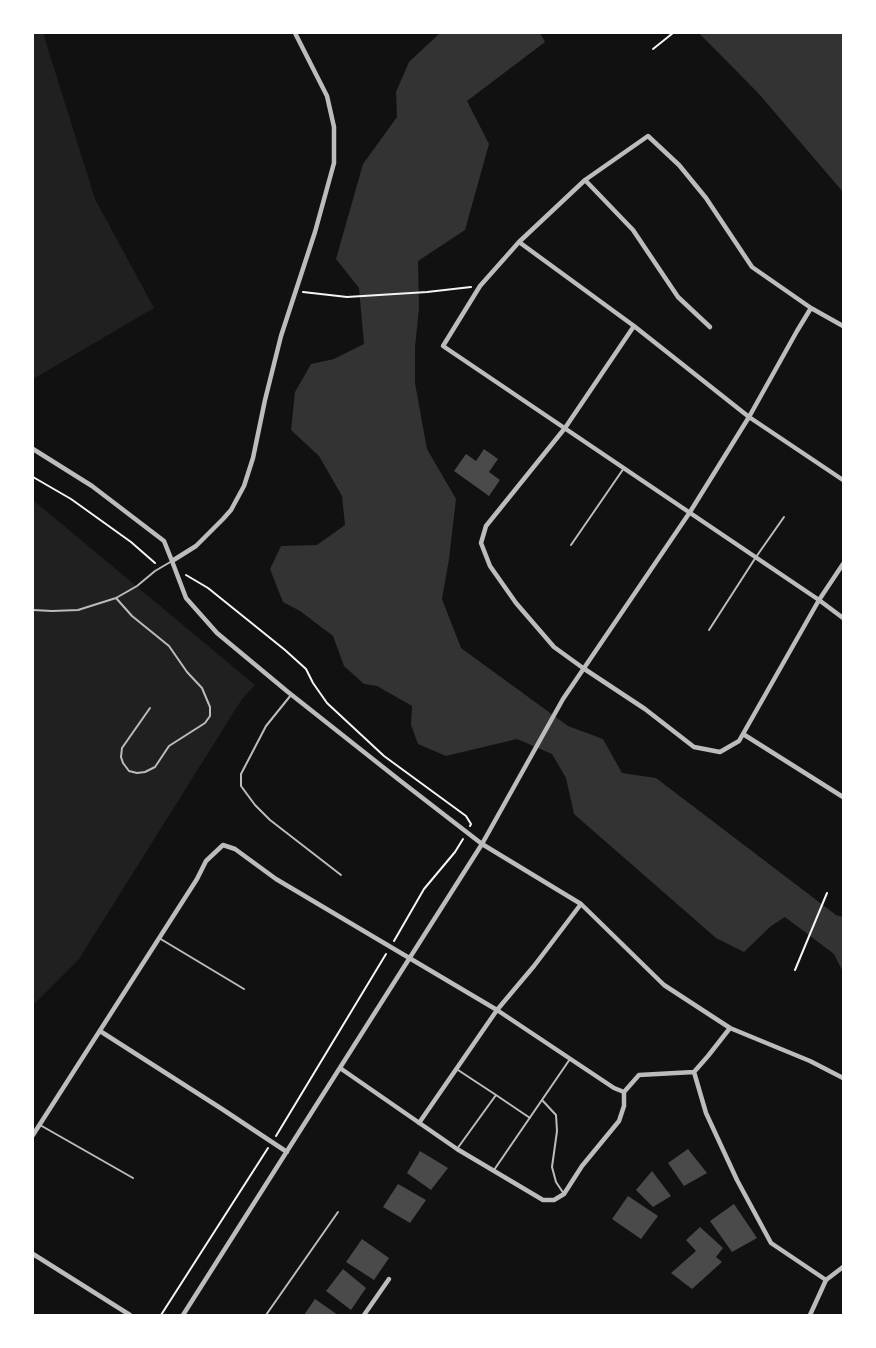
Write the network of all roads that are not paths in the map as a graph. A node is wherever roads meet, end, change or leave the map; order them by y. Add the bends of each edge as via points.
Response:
1 (295, 33) edge
2 (585, 180) junction
3 (519, 242) junction
4 (811, 308) junction
5 (634, 326) junction
6 (843, 326) edge
7 (710, 327) dead end
8 (749, 417) junction
9 (565, 428) junction
10 (33, 450) edge
11 (624, 468) junction
12 (842, 477) edge
13 (690, 512) junction
14 (784, 517) dead end
15 (571, 545) dead end
16 (756, 557) junction
17 (172, 561) junction
18 (843, 564) edge
19 (116, 598) junction
20 (819, 600) junction
21 (33, 610) edge
22 (843, 618) edge
23 (709, 630) dead end
24 (583, 668) junction
25 (291, 695) junction
26 (150, 708) dead end
27 (743, 734) junction
28 (843, 797) edge
29 (482, 844) junction
30 (341, 874) dead end
31 (581, 904) junction
32 (159, 938) junction
33 (409, 958) junction
34 (244, 989) dead end
35 (496, 1010) junction
36 (730, 1028) junction
37 (100, 1031) junction
38 (570, 1059) junction
39 (340, 1068) junction
40 (456, 1069) junction
41 (694, 1072) junction
42 (843, 1078) edge
43 (624, 1092) junction
44 (496, 1095) junction
45 (542, 1100) junction
46 (530, 1118) junction
47 (419, 1123) junction
48 (40, 1125) junction
49 (33, 1136) edge
50 (457, 1149) junction
51 (286, 1152) junction
52 (494, 1170) junction
53 (134, 1178) dead end
54 (564, 1194) junction
55 (338, 1212) dead end
56 (33, 1254) edge
57 (843, 1267) edge
58 (389, 1279) dead end
59 (826, 1280) junction
60 (130, 1315) edge
61 (183, 1315) edge
62 (266, 1315) edge
63 (364, 1315) edge
64 (810, 1315) edge

1 - 17 street via 327,96 334,127 334,163 281,336 244,486 223,519 196,546
2 - 3 street
2 - 4 street via 648,135 699,190 752,267
2 - 7 street via 633,230 678,297
3 - 5 street
3 - 9 street via 480,286 443,346
4 - 6 street
4 - 8 street
5 - 8 street
5 - 9 street
8 - 12 street
8 - 13 street
9 - 11 street
9 - 24 street via 486,526 481,543 490,566 516,603 554,647
10 - 17 street via 92,486 164,541
11 - 13 street
11 - 15 lane
13 - 16 street
13 - 24 street
14 - 16 lane
16 - 20 street
16 - 23 lane
17 - 19 lane
17 - 25 street via 186,598 217,633
18 - 20 street
19 - 21 lane via 78,610
19 - 26 lane via 169,646 202,688 210,706 205,723 169,746 155,767 136,773 123,763 122,748
20 - 22 street
20 - 27 street
24 - 27 street via 694,747 720,752 739,741
24 - 29 street
25 - 29 street
25 - 30 lane via 266,726 241,774 241,786 270,820
27 - 28 street
29 - 31 street
29 - 33 street
31 - 35 street
31 - 36 street via 664,985
32 - 33 street via 206,861 223,845
32 - 34 lane
32 - 37 street
33 - 35 street
33 - 39 street
35 - 38 street
35 - 40 street
36 - 41 street
36 - 42 street
37 - 48 street
37 - 51 street
38 - 43 street
38 - 45 lane
39 - 47 street
39 - 51 street
40 - 44 lane
40 - 47 street
41 - 43 street via 639,1075
41 - 59 street via 706,1113 771,1243
43 - 54 street via 619,1121
44 - 46 lane
44 - 50 lane
45 - 46 lane
45 - 54 lane via 556,1115 552,1167
46 - 52 lane
47 - 50 street
48 - 49 street
48 - 53 lane
50 - 52 street
51 - 61 street
52 - 54 street via 543,1200 554,1200
55 - 62 lane
56 - 60 street
57 - 59 street
58 - 63 street
59 - 64 street

